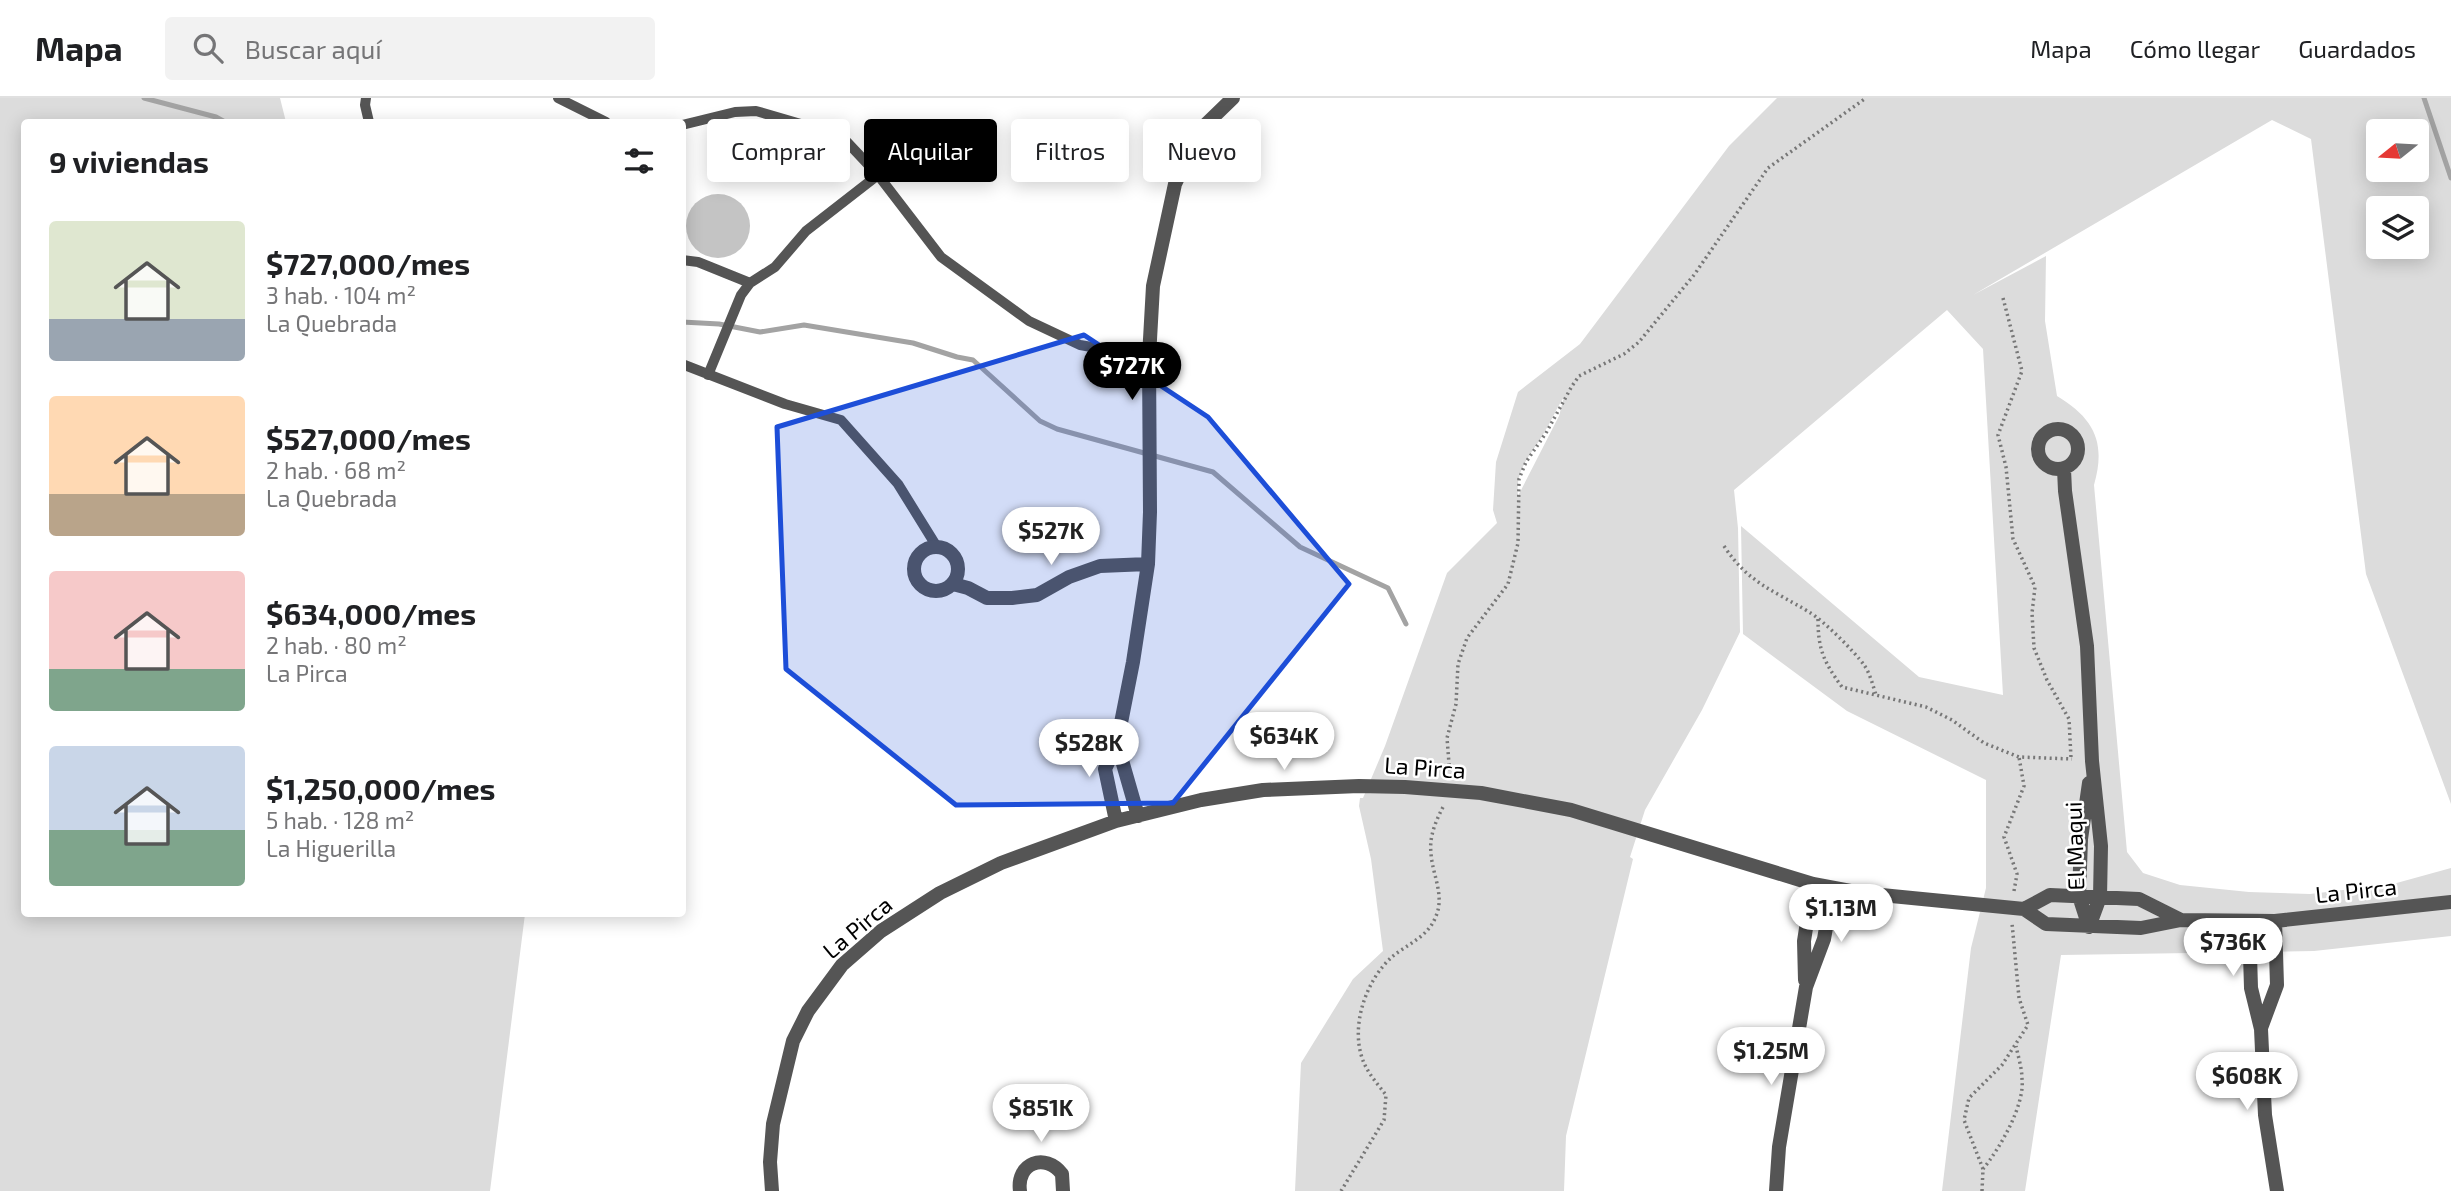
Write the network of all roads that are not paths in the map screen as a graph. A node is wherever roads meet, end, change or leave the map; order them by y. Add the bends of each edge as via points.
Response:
1 (366, 98) edge
2 (558, 98) edge
3 (1233, 98) edge
4 (368, 119) edge
5 (600, 119) edge
6 (686, 124) edge
7 (864, 160) edge
8 (869, 182) edge
9 (883, 182) edge
10 (686, 260) edge
11 (750, 283) junction
12 (1149, 357) junction
13 (686, 366) edge
14 (708, 375) junction
15 (2064, 469) dead end
16 (937, 547) junction
17 (1148, 564) junction
18 (953, 584) junction
19 (1117, 743) junction
20 (2092, 761) junction
21 (1138, 816) junction
22 (1116, 821) junction
23 (1813, 884) junction
24 (1833, 888) junction
25 (2079, 896) junction
26 (2101, 897) junction
27 (2451, 902) edge
28 (2018, 908) junction
29 (2181, 920) junction
30 (2249, 921) junction
31 (2275, 921) junction
32 (2090, 927) junction
33 (1806, 987) junction
34 (2261, 1029) junction
35 (772, 1191) edge
36 (1020, 1191) edge
37 (1063, 1191) edge
38 (1776, 1191) edge
39 (2277, 1191) edge

1 - 4 lane
2 - 5 lane
3 - 12 street via 1200,130 1175,184 1153,286
6 - 7 lane via 755,111 847,142
8 - 11 lane via 806,232 775,267
9 - 12 lane via 941,257 1029,321 1080,345
10 - 11 lane
11 - 14 lane
12 - 17 street
13 - 14 lane
14 - 16 lane via 841,420 898,484
15 - 20 street, El Maqui via 2087,646
16 - 18 street via 952,553 956,560 958,574
16 - 18 street via 918,557 916,576 936,591
17 - 18 street via 1100,566 1037,595 1012,598 987,598
17 - 19 street
19 - 21 street
19 - 22 street via 1105,769
20 - 25 street, El Maqui
20 - 26 street, El Maqui
21 - 22 street, La Pirca
21 - 23 street, La Pirca via 1263,790 1359,786 1451,790 1571,810
22 - 35 street, La Pirca via 1001,863 940,893 881,931 842,965 808,1011 793,1041 773,1124
23 - 24 street, La Pirca
23 - 33 street via 1804,941
24 - 28 street, La Pirca
24 - 33 street via 1824,940
25 - 26 street, La Pirca
25 - 28 street, La Pirca via 2050,895
25 - 32 street, El Maqui
26 - 29 street, La Pirca via 2139,899
26 - 32 street, El Maqui
27 - 31 street, La Pirca
28 - 32 street, La Pirca via 2046,924
29 - 30 street, La Pirca
29 - 32 street, La Pirca via 2141,928
30 - 31 street, La Pirca
30 - 34 street via 2251,988
31 - 34 street via 2277,985
33 - 38 street
34 - 39 street via 2264,1115
36 - 37 street via 1024,1169 1044,1161 1062,1174

